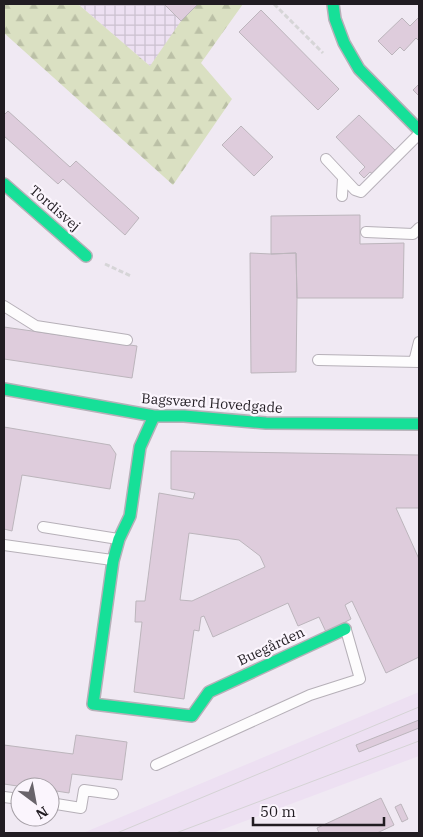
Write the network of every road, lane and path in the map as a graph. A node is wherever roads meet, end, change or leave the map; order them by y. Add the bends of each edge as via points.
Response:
1 (333, 4) edge
2 (419, 130) edge
3 (419, 134) edge
4 (326, 159) dead end
5 (344, 178) junction
6 (4, 184) edge
7 (342, 196) dead end
8 (419, 228) edge
9 (366, 232) dead end
10 (86, 256) joint
11 (131, 276) dead end
12 (4, 306) edge
13 (127, 340) dead end
14 (419, 342) edge
15 (318, 360) dead end
16 (416, 362) edge
17 (4, 389) edge
18 (154, 416) junction
19 (419, 424) edge
20 (43, 527) dead end
21 (119, 539) junction
22 (4, 545) edge
23 (113, 560) junction
24 (345, 628) joint
25 (156, 765) dead end
26 (113, 794) dead end
27 (60, 805) edge

1 - 2 street via 344,42 359,69
3 - 5 lane via 361,192
4 - 5 lane
5 - 7 lane
6 - 10 street, Tordisvej
8 - 9 lane via 413,234
10 - 11 path
12 - 13 lane via 36,326
14 - 16 lane
15 - 16 lane
17 - 18 street, Bagsværd Hovedgade
18 - 19 street, Bagsværd Hovedgade via 266,423
18 - 21 street, Buegården via 140,447 130,516
20 - 21 lane
21 - 23 street, Buegården
22 - 23 lane
23 - 24 street, Buegården via 93,704 192,716 209,692
24 - 25 lane, Buegården via 360,679 310,695
26 - 27 lane via 84,790 81,808

